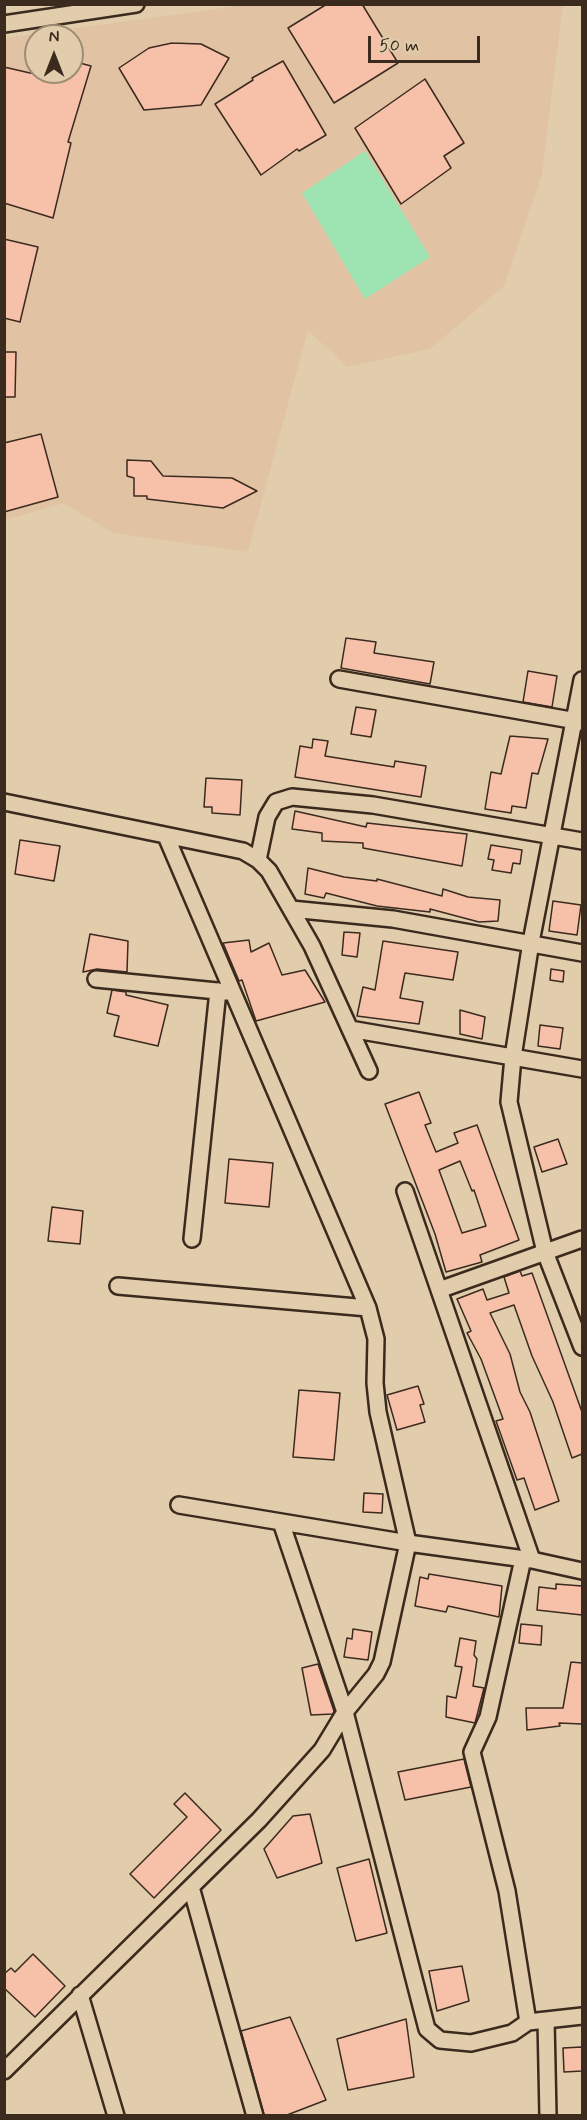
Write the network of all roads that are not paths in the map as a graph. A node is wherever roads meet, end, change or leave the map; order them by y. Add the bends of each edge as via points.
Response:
1 (136, 4) edge
2 (4, 24) edge
3 (339, 679) dead end
4 (582, 680) edge
5 (578, 721) edge
6 (4, 802) edge
7 (551, 834) junction
8 (166, 836) junction
9 (582, 841) edge
10 (258, 860) junction
11 (291, 909) junction
12 (531, 942) junction
13 (582, 953) edge
14 (96, 979) dead end
15 (226, 992) junction
16 (350, 1029) junction
17 (513, 1057) junction
18 (582, 1069) edge
19 (369, 1071) dead end
20 (405, 1191) dead end
21 (192, 1239) dead end
22 (582, 1239) edge
23 (545, 1252) junction
24 (118, 1286) dead end
25 (439, 1290) junction
26 (368, 1308) junction
27 (582, 1347) edge
28 (179, 1505) dead end
29 (280, 1522) junction
30 (408, 1543) junction
31 (527, 1560) junction
32 (582, 1571) edge
33 (345, 1712) junction
34 (191, 1887) junction
35 (80, 1995) junction
36 (582, 2016) edge
37 (546, 2020) junction
38 (528, 2022) junction
39 (4, 2071) edge
40 (116, 2115) edge
41 (255, 2115) edge
42 (548, 2115) edge

1 - 2 street
3 - 5 street
4 - 5 street
5 - 7 street
6 - 8 street
7 - 9 street
7 - 10 street via 373,805 292,797 276,802 267,817
7 - 12 street
8 - 10 street via 243,851
8 - 15 street
10 - 11 street
11 - 12 street via 393,919
11 - 16 street
12 - 13 street
12 - 17 street
14 - 15 street
15 - 21 street
15 - 26 street
16 - 17 street
16 - 19 street
17 - 18 street
17 - 23 street via 509,1102
20 - 25 street
22 - 23 street
23 - 25 street
23 - 27 street
24 - 26 street
25 - 31 street
26 - 30 street via 376,1339 378,1412
28 - 29 street
29 - 30 street
29 - 33 street
30 - 31 street
30 - 33 street via 382,1662
31 - 32 street
31 - 38 street via 488,1717 472,1752 507,1891
33 - 34 street via 322,1750
33 - 38 street via 427,2030 440,2040 471,2043 512,2033
34 - 35 street
34 - 41 street
35 - 39 street
35 - 40 street
36 - 37 street
37 - 38 street
37 - 42 street

